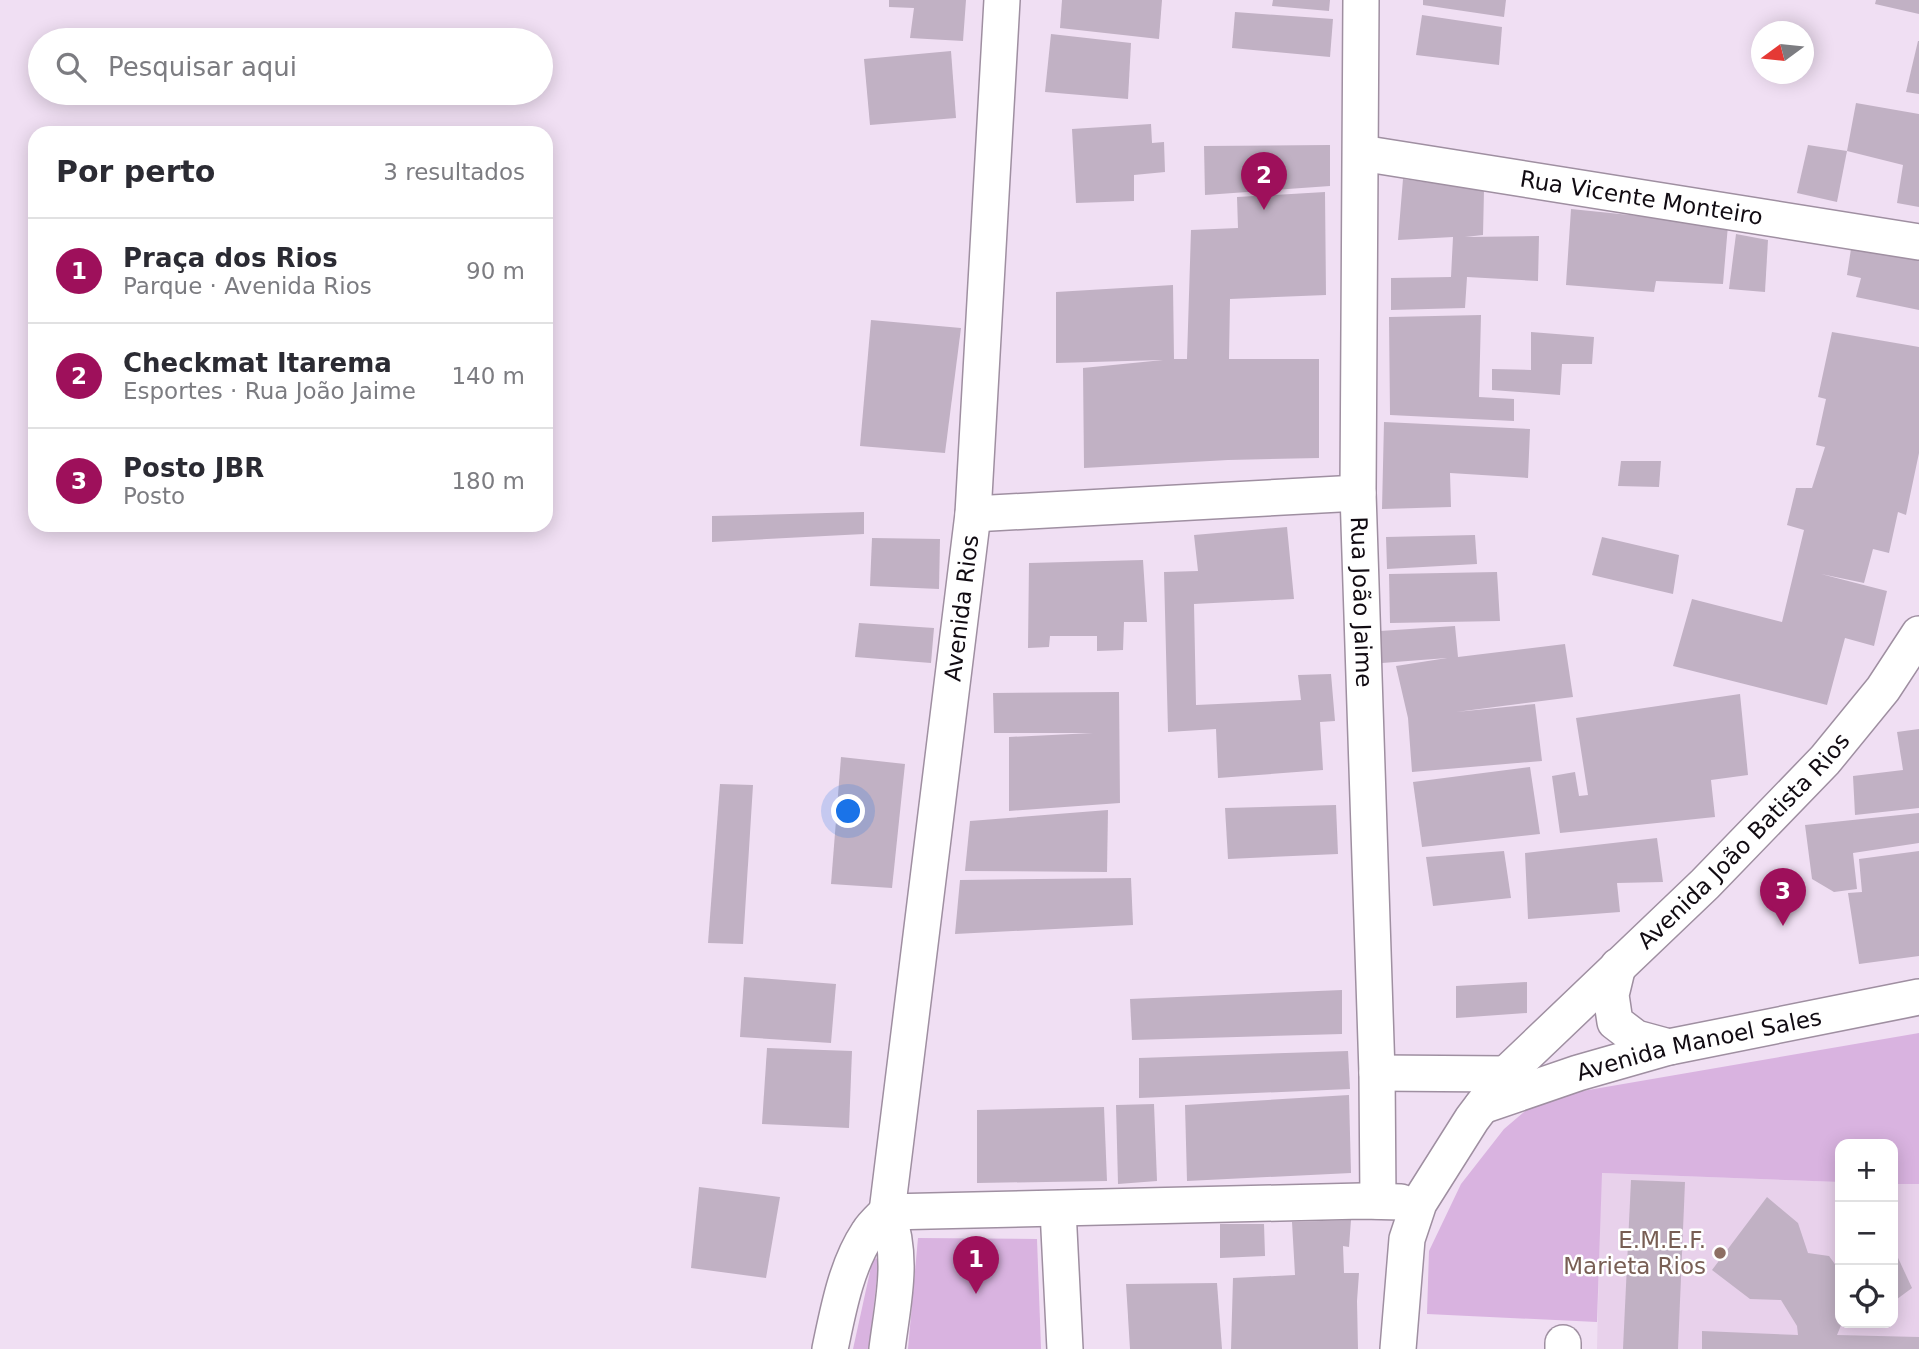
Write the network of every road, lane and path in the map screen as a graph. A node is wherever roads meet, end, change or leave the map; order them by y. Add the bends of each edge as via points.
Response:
1 (1002, 0) edge
2 (1361, 0) edge
3 (1361, 153) junction
4 (1919, 242) edge
5 (1358, 493) junction
6 (973, 514) junction
7 (1919, 634) edge
8 (1619, 966) junction
9 (1919, 997) edge
10 (1669, 1046) junction
11 (1377, 1073) junction
12 (1506, 1074) junction
13 (1477, 1113) junction
14 (1378, 1201) junction
15 (1419, 1203) junction
16 (1058, 1210) junction
17 (887, 1212) junction
18 (830, 1349) edge
19 (887, 1349) edge
20 (1065, 1349) edge
21 (1398, 1349) edge

1 - 6 street, Avenida Rios
2 - 3 street, Rua João Jaime
3 - 4 street, Rua Vicente Monteiro
3 - 5 street, Rua João Jaime
5 - 6 street
5 - 11 street, Rua João Jaime
6 - 17 street, Avenida Rios
7 - 8 street, Avenida João Batista Rios via 1883,689 1825,760
8 - 10 street via 1611,995 1615,1022 1636,1038
8 - 12 street, Avenida João Batista Rios
9 - 10 street, Avenida Manoel Sales
10 - 13 street, Avenida Manoel Sales via 1578,1073
11 - 12 street
11 - 14 street, Rua João Jaime
12 - 13 street, Avenida João Batista Rios
13 - 15 street
14 - 15 street
14 - 16 street
15 - 21 street via 1407,1239
16 - 17 street
16 - 20 street
17 - 18 street via 869,1230 860,1248
17 - 19 street, Avenida Rios via 895,1234 897,1269

